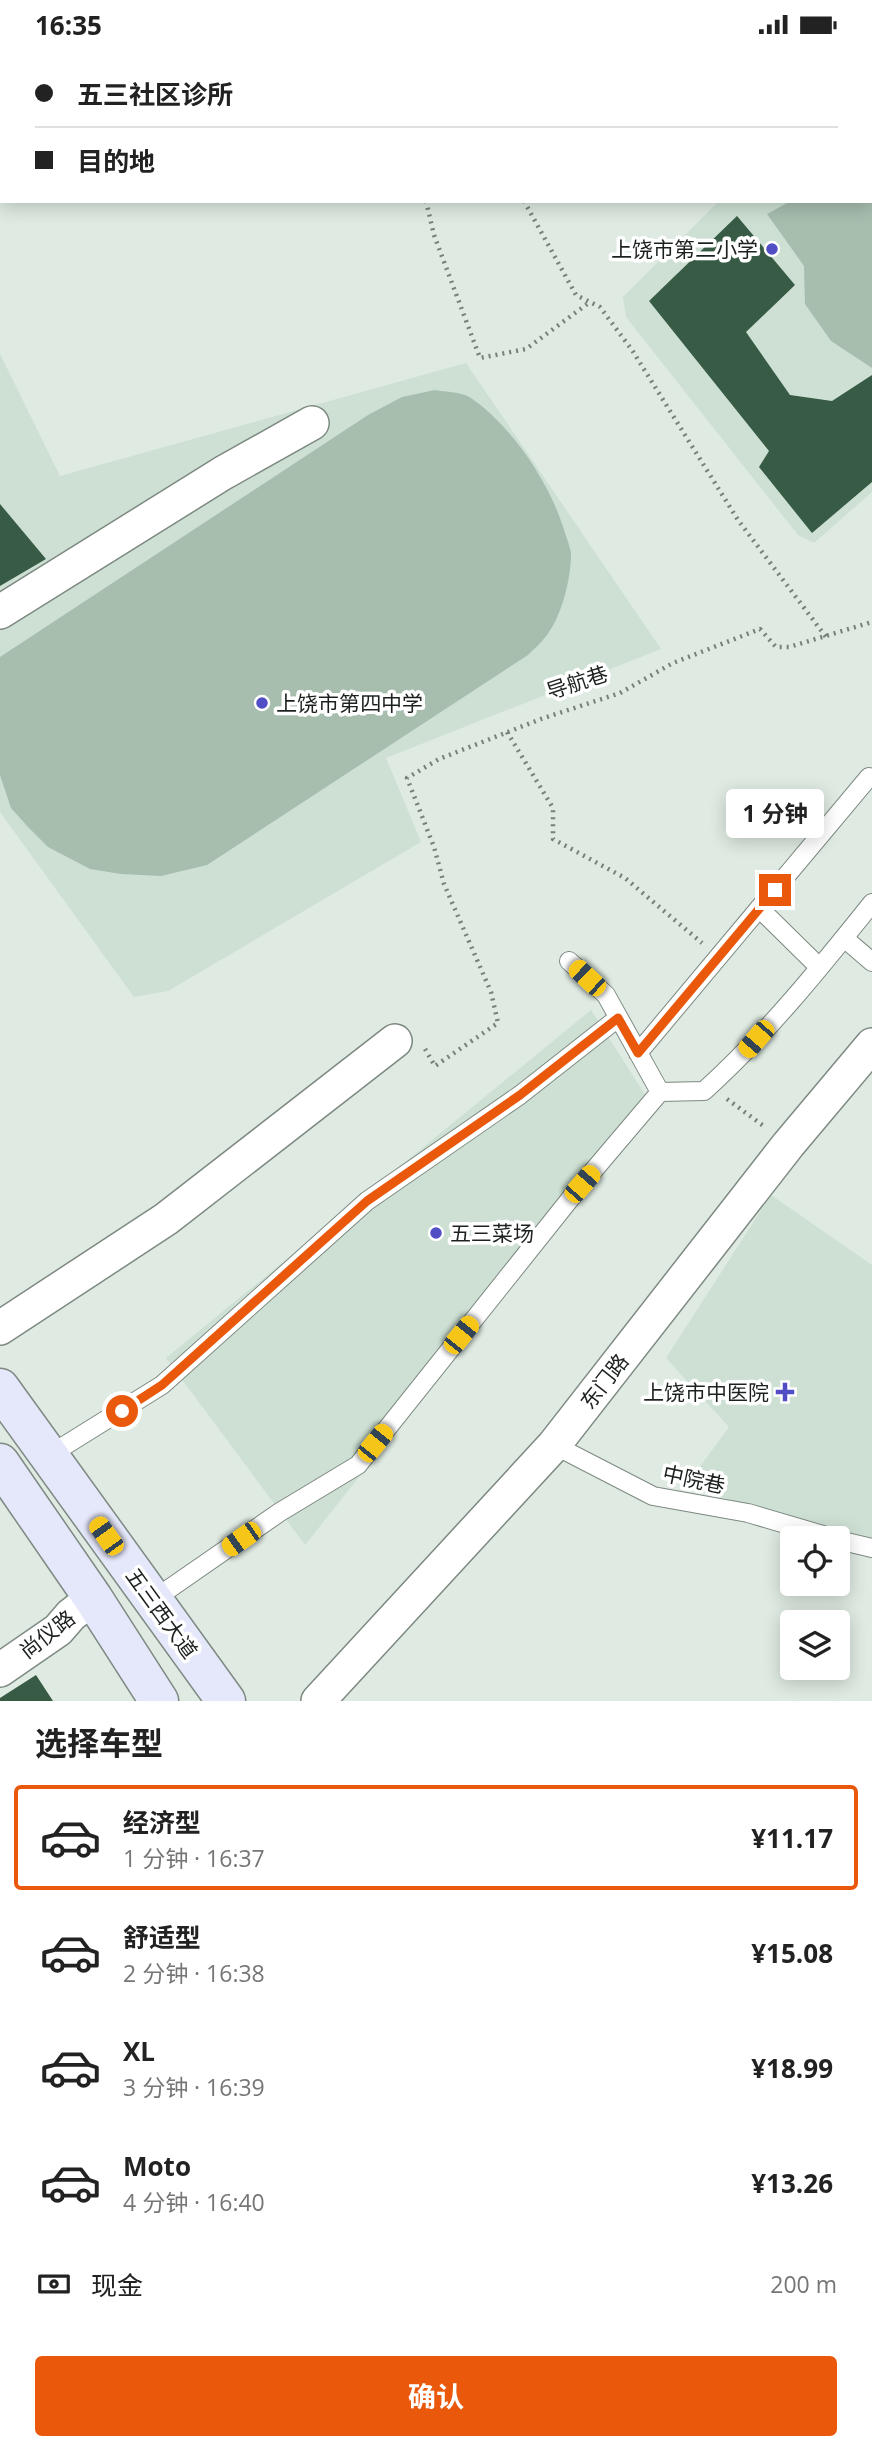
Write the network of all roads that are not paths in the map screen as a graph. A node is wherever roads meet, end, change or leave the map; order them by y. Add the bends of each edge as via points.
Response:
1 (312, 423) dead end
2 (0, 612) edge
3 (869, 777) dead end
4 (872, 903) edge
5 (759, 908) junction
6 (844, 938) junction
7 (569, 961) dead end
8 (872, 962) edge
9 (819, 967) junction
10 (618, 1018) junction
11 (395, 1041) road end
12 (872, 1045) edge
13 (638, 1053) junction
14 (660, 1092) junction
15 (0, 1328) edge
16 (0, 1388) edge
17 (555, 1445) junction
18 (48, 1456) junction
19 (0, 1463) edge
20 (792, 1526) edge
21 (850, 1543) edge
22 (872, 1548) edge
23 (93, 1598) junction
24 (153, 1600) junction
25 (0, 1670) edge
26 (159, 1701) edge
27 (226, 1701) edge
28 (318, 1701) edge

1 - 2 street
3 - 5 lane
4 - 6 lane
5 - 9 lane
5 - 13 lane
6 - 8 lane
6 - 9 lane
7 - 10 lane via 606,995
9 - 14 lane via 704,1091
10 - 13 lane
10 - 18 lane via 520,1095 367,1201 162,1385
11 - 15 street via 166,1219
12 - 17 street, 东门路 via 788,1145
13 - 14 lane
14 - 24 lane via 358,1465 280,1512
16 - 18 main road, 五三西大道
17 - 20 lane, 中院巷 via 653,1496
17 - 28 street, 东门路
18 - 24 main road, 五三西大道
19 - 23 main road
21 - 22 lane
23 - 25 street, 尚仪路 via 58,1630
23 - 26 main road
24 - 27 main road, 五三西大道

